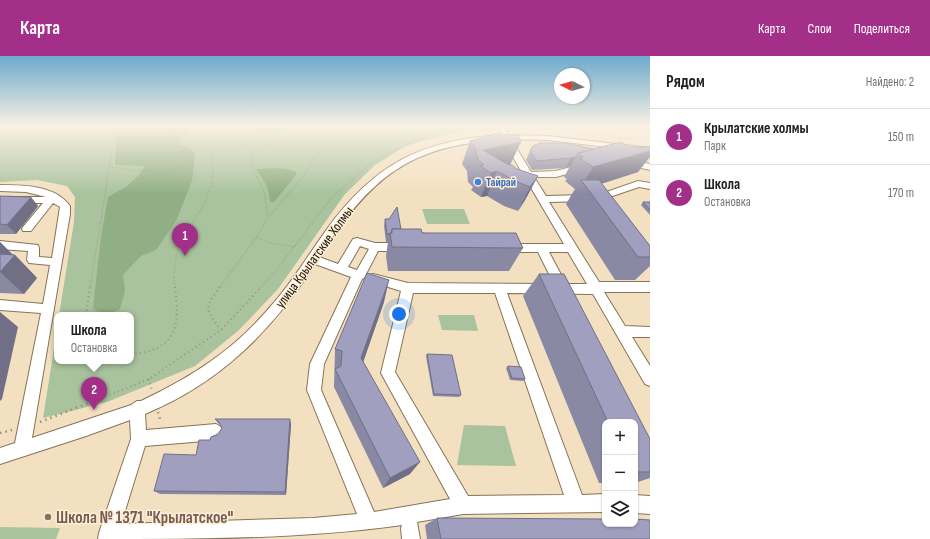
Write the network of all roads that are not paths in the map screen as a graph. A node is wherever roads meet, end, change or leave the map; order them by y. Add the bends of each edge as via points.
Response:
1 (434, 150) edge
2 (514, 150) edge
3 (616, 161) edge
4 (589, 165) edge
5 (650, 166) edge
6 (528, 175) junction
7 (650, 186) edge
8 (0, 188) edge
9 (542, 199) junction
10 (54, 200) junction
11 (0, 207) edge
12 (27, 229) dead end
13 (0, 245) edge
14 (375, 247) junction
15 (415, 247) edge
16 (494, 248) edge
17 (542, 248) junction
18 (572, 248) junction
19 (312, 259) junction
20 (56, 262) junction
21 (341, 269) junction
22 (359, 275) junction
23 (650, 287) edge
24 (408, 288) junction
25 (499, 288) junction
26 (562, 288) junction
27 (596, 288) junction
28 (569, 303) edge
29 (0, 305) edge
30 (48, 309) junction
31 (622, 331) junction
32 (650, 332) edge
33 (650, 378) edge
34 (137, 408) junction
35 (216, 432) dead end
36 (139, 439) junction
37 (22, 449) junction
38 (0, 456) edge
39 (576, 503) junction
40 (602, 503) edge
41 (463, 504) junction
42 (638, 504) edge
43 (650, 505) edge
44 (369, 522) junction
45 (107, 536) edge

1 - 19 street, улица Крылатские Холмы via 393,167 375,180 351,205
2 - 6 street
3 - 5 street
4 - 6 street via 556,174
6 - 9 street
7 - 9 street via 638,184 600,201
8 - 10 street via 28,188 42,192
9 - 18 street
10 - 11 street via 7,200
10 - 12 street
10 - 20 street via 65,206
13 - 20 street via 34,248 33,260
14 - 15 street
14 - 21 street via 357,242
14 - 22 street
16 - 17 street
17 - 18 street
17 - 26 street
18 - 27 street
19 - 21 street
19 - 34 street, улица Крылатские Холмы via 269,317 220,363 181,388
20 - 30 street
21 - 22 street
22 - 24 street
22 - 44 street via 317,364 314,390
23 - 27 street
24 - 25 street
24 - 41 street via 388,373
25 - 26 street
25 - 39 street
26 - 27 street
26 - 28 street
27 - 31 street
29 - 30 street
30 - 37 street
31 - 32 street
31 - 33 street
34 - 36 street
34 - 37 street, улица Крылатские Холмы
35 - 36 street
36 - 45 street
37 - 38 street, улица Крылатские Холмы
39 - 40 street
39 - 41 street
41 - 44 street
42 - 43 street
44 - 45 street via 313,527

